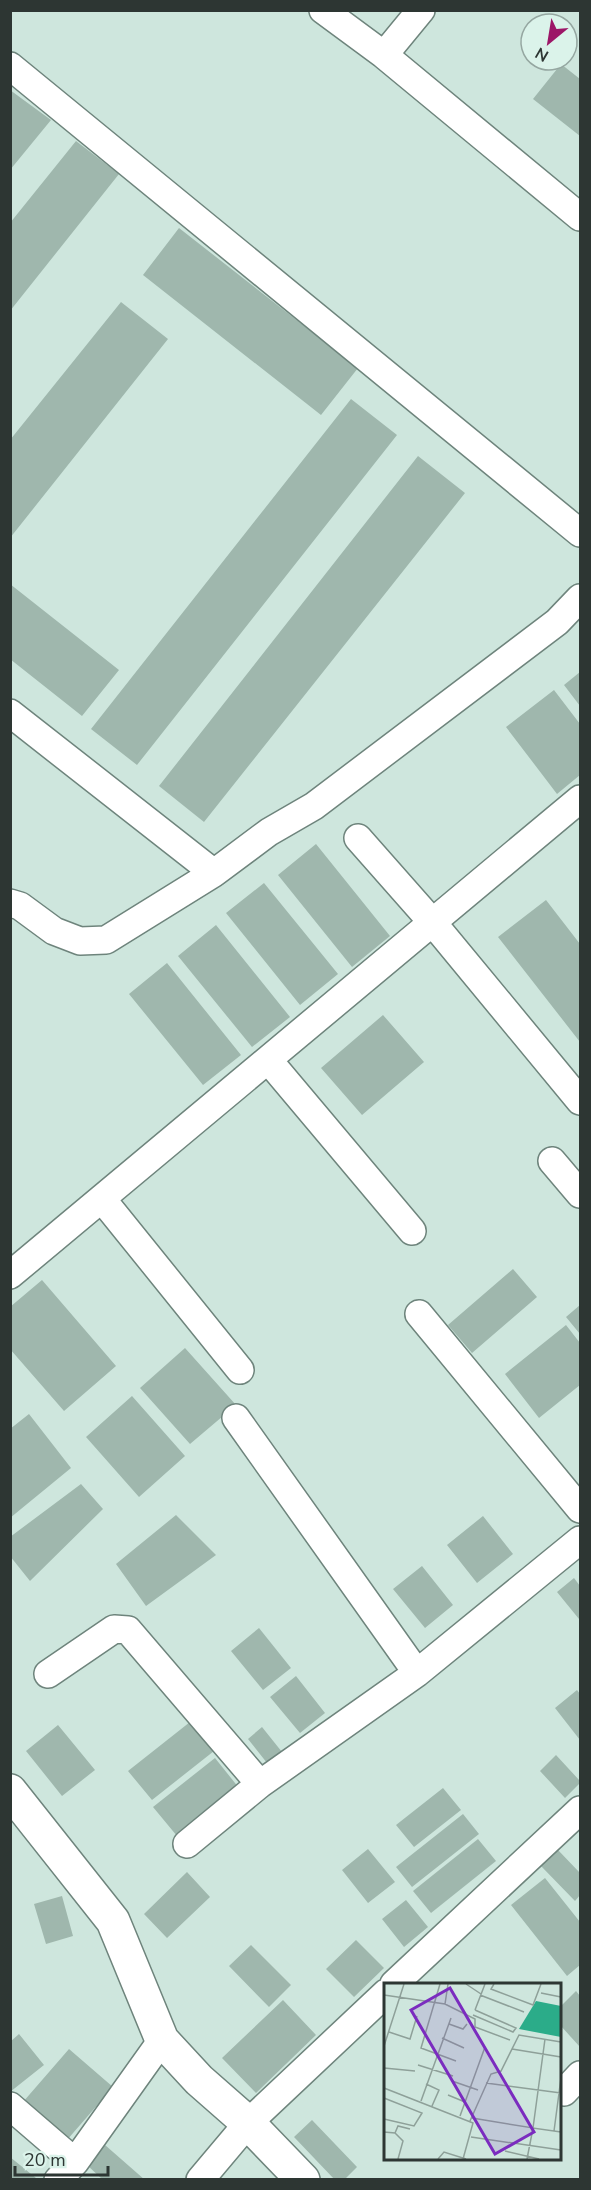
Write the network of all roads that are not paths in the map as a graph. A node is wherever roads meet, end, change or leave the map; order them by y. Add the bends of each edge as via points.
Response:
1 (323, 10) edge
2 (420, 10) edge
3 (384, 55) junction
4 (10, 66) edge
5 (580, 217) edge
6 (580, 533) edge
7 (580, 598) edge
8 (10, 713) edge
9 (580, 799) edge
10 (358, 838) dead end
11 (214, 873) junction
12 (10, 903) edge
13 (433, 923) junction
14 (269, 1060) junction
15 (580, 1101) edge
16 (552, 1161) dead end
17 (580, 1194) edge
18 (102, 1199) junction
19 (412, 1231) dead end
20 (10, 1275) edge
21 (419, 1314) dead end
22 (240, 1370) dead end
23 (236, 1418) dead end
24 (580, 1509) edge
25 (580, 1540) edge
26 (417, 1673) junction
27 (48, 1674) dead end
28 (260, 1784) junction
29 (10, 1791) edge
30 (580, 1810) edge
31 (187, 1844) dead end
32 (395, 1983) edge
33 (384, 1995) edge
34 (162, 2040) junction
35 (10, 2106) edge
36 (248, 2123) junction
37 (67, 2171) edge
38 (200, 2180) edge
39 (303, 2180) edge

1 - 3 street
2 - 3 street
3 - 5 street
4 - 6 street
7 - 11 street via 558,622 314,806 269,832
8 - 11 street
9 - 13 street
10 - 13 street
11 - 12 street via 106,940 80,941 54,931
13 - 14 street
13 - 15 street
14 - 18 street
14 - 19 street
16 - 17 street
18 - 20 street
18 - 22 street
21 - 24 street
23 - 26 street
25 - 26 street
26 - 28 street
27 - 28 street via 114,1629 128,1630
28 - 31 street
29 - 34 street via 113,1922
30 - 32 street
33 - 36 street
34 - 36 street via 199,2080
34 - 37 street
35 - 37 street
36 - 38 street
36 - 39 street

